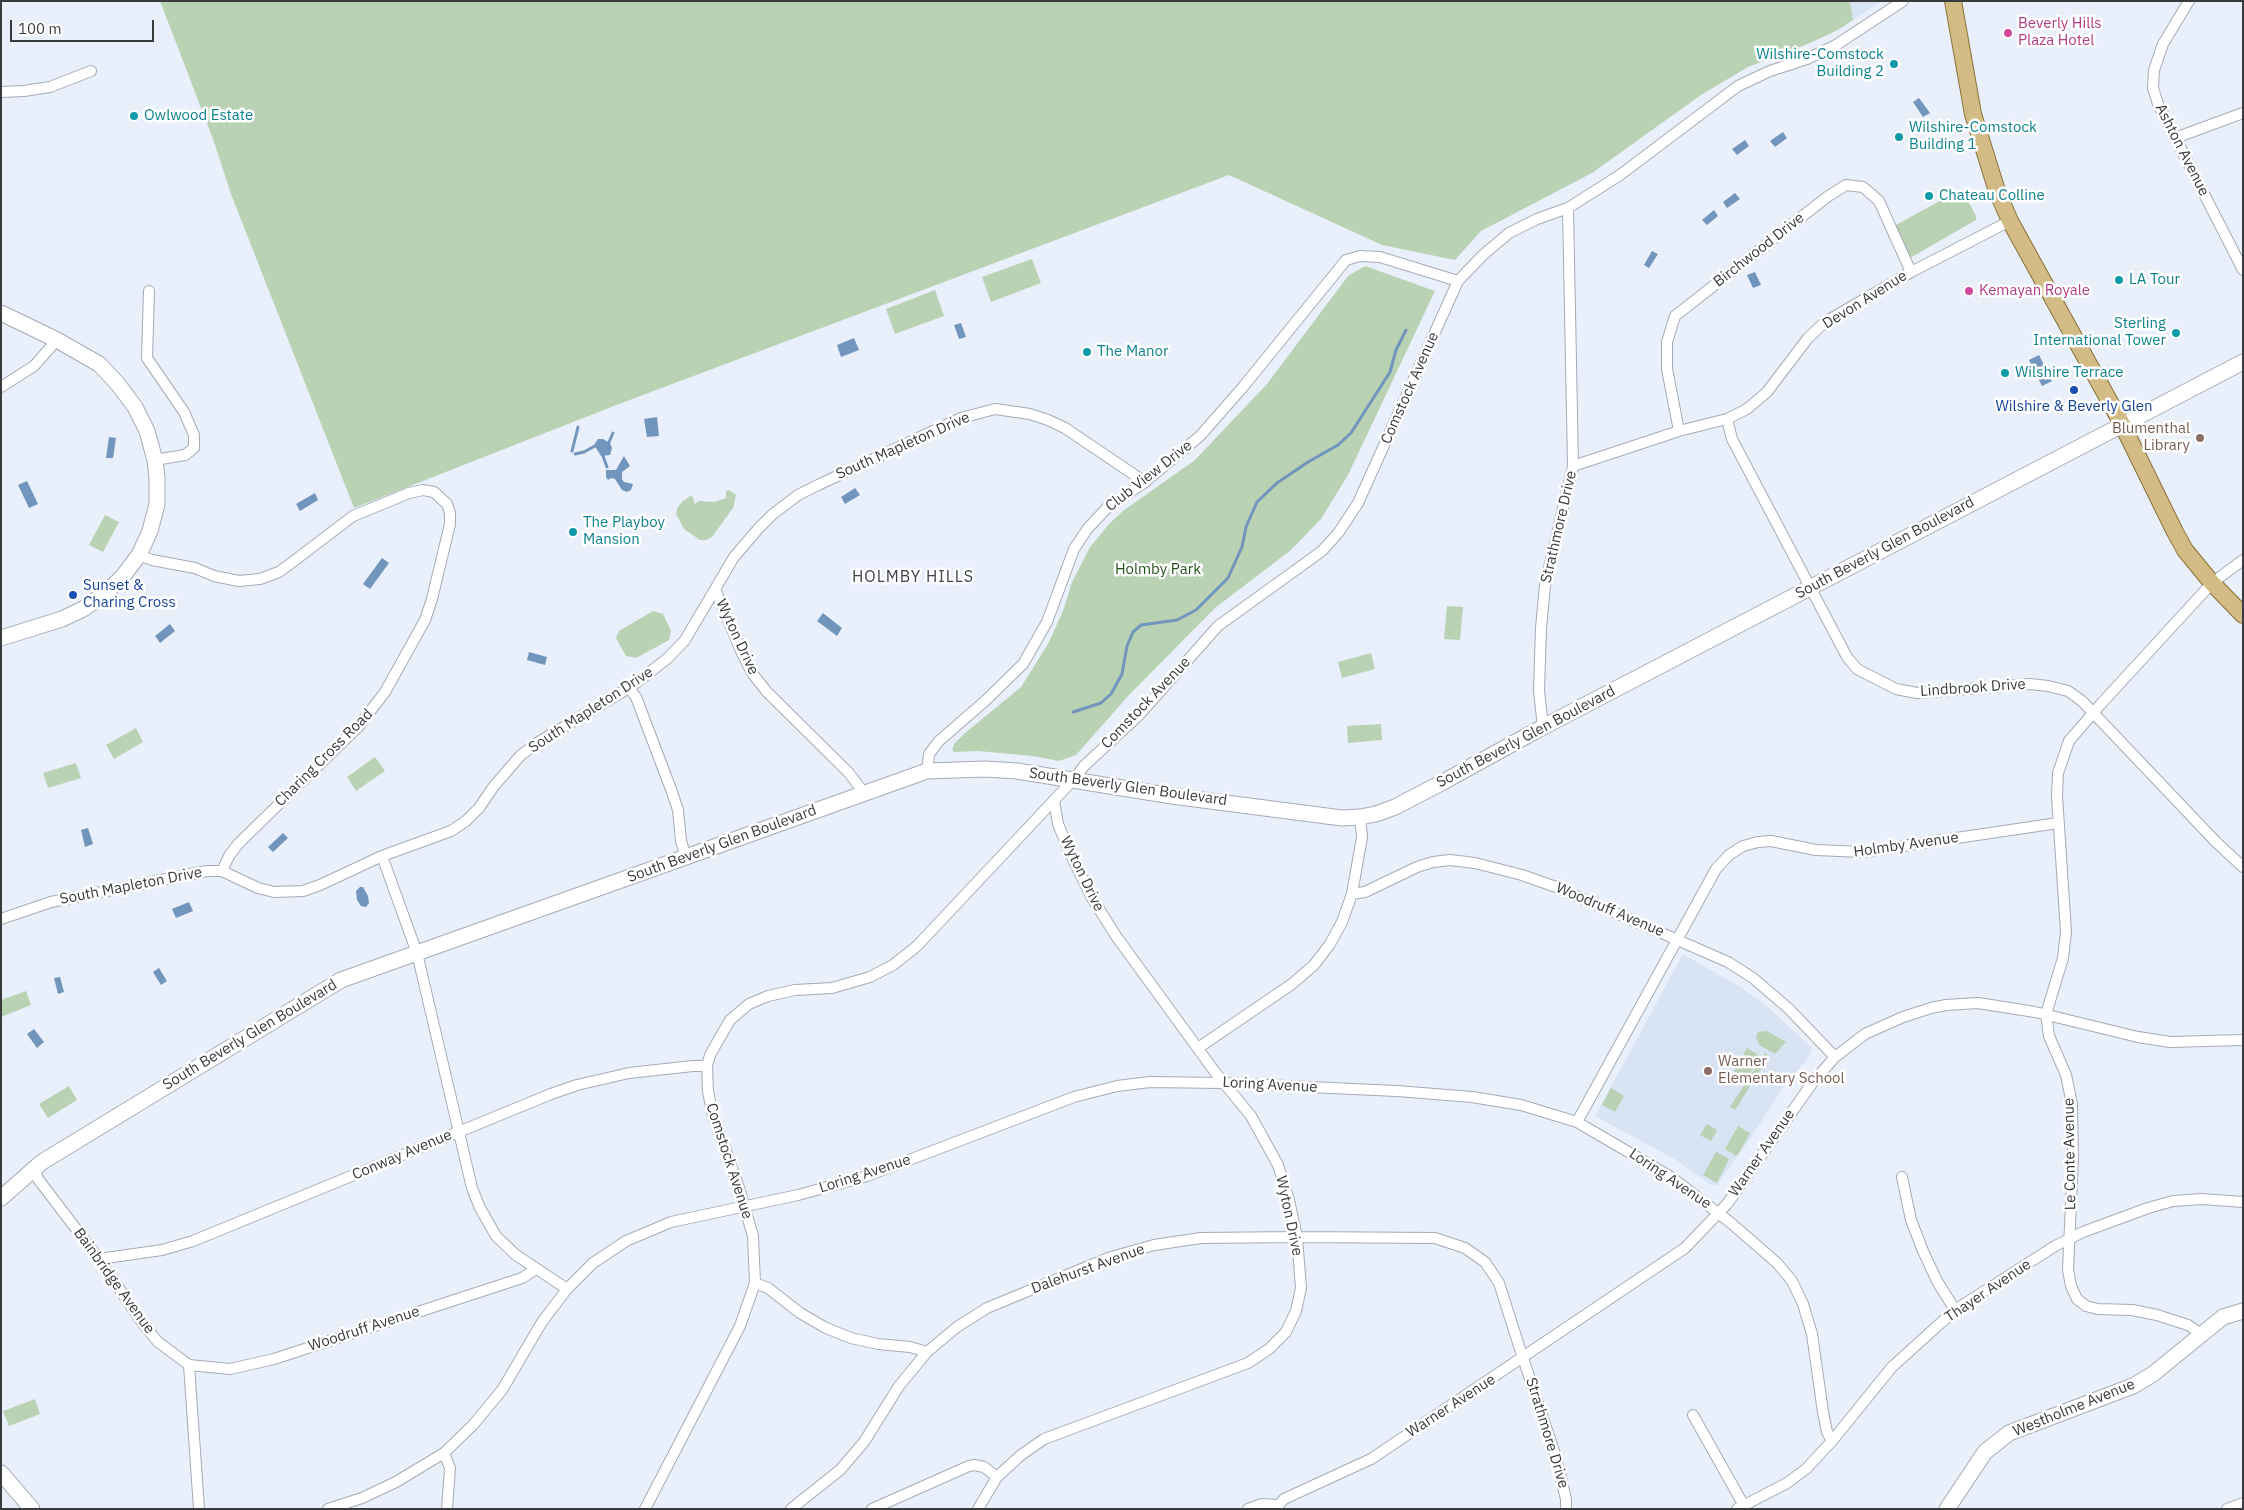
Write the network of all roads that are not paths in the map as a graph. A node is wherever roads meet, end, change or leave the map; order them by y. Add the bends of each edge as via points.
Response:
1 (1903, 1) edge
2 (1953, 1) edge
3 (2189, 1) edge
4 (90, 71) dead end
5 (1, 92) edge
6 (2243, 113) edge
7 (2175, 138) junction
8 (1568, 208) junction
9 (2010, 221) junction
10 (2243, 270) edge
11 (1911, 272) junction
12 (1458, 281) junction
13 (149, 291) dead end
14 (1, 313) edge
15 (57, 340) junction
16 (2243, 362) edge
17 (1, 387) edge
18 (1727, 419) junction
19 (2122, 424) junction
20 (1679, 431) junction
21 (155, 460) junction
22 (1573, 466) junction
23 (1145, 482) junction
24 (139, 555) junction
25 (2243, 560) edge
26 (2212, 583) junction
27 (1810, 587) junction
28 (715, 589) junction
29 (2243, 615) edge
30 (1, 638) edge
31 (629, 688) junction
32 (2094, 713) junction
33 (1543, 726) junction
34 (927, 771) junction
35 (1073, 780) junction
36 (864, 793) junction
37 (1054, 800) junction
38 (1360, 817) junction
39 (2058, 823) junction
40 (382, 856) junction
41 (686, 857) junction
42 (2243, 867) edge
43 (222, 871) junction
44 (1352, 894) junction
45 (1, 919) edge
46 (1677, 939) junction
47 (417, 953) junction
48 (2046, 1014) junction
49 (2243, 1040) edge
50 (1198, 1048) junction
51 (1835, 1057) junction
52 (707, 1066) junction
53 (1222, 1083) junction
54 (1577, 1122) junction
55 (459, 1131) junction
56 (35, 1168) junction
57 (1902, 1177) dead end
58 (1, 1198) edge
59 (2243, 1202) edge
60 (745, 1206) junction
61 (1719, 1214) junction
62 (1297, 1237) junction
63 (2070, 1238) junction
64 (99, 1258) junction
65 (536, 1269) junction
66 (755, 1283) junction
67 (567, 1290) junction
68 (1955, 1310) junction
69 (2243, 1311) edge
70 (2201, 1334) junction
71 (927, 1352) junction
72 (1524, 1358) junction
73 (189, 1365) junction
74 (1693, 1415) dead end
75 (1832, 1441) junction
76 (444, 1453) junction
77 (1, 1473) edge
78 (997, 1477) junction
79 (2243, 1503) edge
80 (1276, 1507) edge
81 (1740, 1507) edge
82 (32, 1509) edge
83 (199, 1509) edge
84 (328, 1509) edge
85 (447, 1509) edge
86 (645, 1509) edge
87 (791, 1509) edge
88 (872, 1509) edge
89 (978, 1509) edge
90 (1248, 1509) edge
91 (1566, 1509) edge
92 (1947, 1509) edge
93 (2227, 1509) edge

1 - 8 street, Comstock Avenue via 1836,45 1738,86 1620,176
2 - 9 main road via 1973,114
3 - 7 street, Ashton Avenue via 2163,44 2154,70 2153,88
4 - 5 street via 50,87
6 - 7 street
7 - 10 street, Ashton Avenue
8 - 12 street, Comstock Avenue via 1508,233
8 - 22 street, Strathmore Drive
9 - 11 street, Devon Avenue
9 - 19 main road
11 - 18 street, Devon Avenue via 1825,322 1808,338 1767,392 1747,410
11 - 20 street, Birchwood Drive via 1879,200 1863,187 1846,185 1833,193 1675,316 1667,342 1667,369
12 - 23 street, Club View Drive via 1380,257 1360,256 1346,260 1200,436
12 - 35 street, Comstock Avenue via 1358,503 1339,532 1322,551 1218,626 1140,714
13 - 21 street via 147,358 184,412 194,435 194,448 185,455
14 - 15 main road
15 - 17 street via 34,366
15 - 21 main road via 98,364 117,383 144,426
16 - 19 main road, South Beverly Glen Boulevard
18 - 20 street, Devon Avenue
18 - 27 street, Lindbrook Drive via 1732,439
19 - 26 main road via 2175,532
19 - 27 main road, South Beverly Glen Boulevard
20 - 22 street, Devon Avenue
21 - 24 main road via 157,504
22 - 33 street, Strathmore Drive via 1545,585 1540,628 1539,691
23 - 28 street, South Mapleton Drive via 1048,420 1011,410 977,412 798,496 758,529 734,557
23 - 34 street, Club View Drive via 1108,507 1088,528 1074,549 1047,622 1023,664 939,741 929,754
24 - 30 main road via 106,593 83,609
24 - 43 street, Charing Cross Road via 195,568 214,576 240,581 260,579 290,564 353,516 409,493 434,492 447,504 450,514 432,599 385,692 358,727 238,844
25 - 26 street
26 - 29 main road
26 - 32 street
27 - 32 street, Lindbrook Drive via 1847,657 1857,669 1884,684 1917,693 2030,684 2048,686 2068,691
27 - 33 main road, South Beverly Glen Boulevard
28 - 31 street, South Mapleton Drive via 685,640 668,658
28 - 36 street, Wyton Drive via 752,673 849,773
31 - 40 street, South Mapleton Drive via 521,755 466,821 450,831
31 - 41 street via 636,697 672,792
32 - 39 street via 2069,741 2062,759 2058,773
32 - 42 street, Lindbrook Drive
33 - 38 main road, South Beverly Glen Boulevard via 1395,806
34 - 35 main road, South Beverly Glen Boulevard via 985,769
34 - 36 main road, South Beverly Glen Boulevard
35 - 37 street, Comstock Avenue
35 - 38 main road, South Beverly Glen Boulevard via 1342,818
36 - 41 main road, South Beverly Glen Boulevard
37 - 50 street, Wyton Drive via 1057,819 1092,898
37 - 52 street, Comstock Avenue via 917,946 893,965 852,983 832,988 795,990 750,1004 730,1020 717,1040
38 - 44 street via 1362,837
39 - 46 street, Holmby Avenue via 1862,852 1816,850 1771,841 1743,846 1716,869
39 - 48 street, Le Conte Avenue via 2066,932 2063,958
40 - 43 street, South Mapleton Drive via 320,885 290,892 258,888
40 - 47 street
41 - 47 main road, South Beverly Glen Boulevard
43 - 45 street, South Mapleton Drive via 207,871 51,902
44 - 46 street, Woodruff Avenue via 1365,892 1433,862 1475,863 1522,875
44 - 50 street via 1342,922 1314,965 1292,984
46 - 51 street, Woodruff Avenue via 1728,962 1753,978 1788,1008
46 - 54 street, Holmby Avenue
47 - 55 street
47 - 56 main road, South Beverly Glen Boulevard via 340,980
48 - 49 street, Warner Avenue via 2170,1042
48 - 51 street, Warner Avenue via 1978,1002 1946,1005 1903,1017 1865,1034
48 - 63 street, Le Conte Avenue via 2049,1036 2066,1076 2072,1104
50 - 53 street, Wyton Drive
51 - 61 street, Warner Avenue via 1813,1082
52 - 55 street, Conway Avenue via 629,1072 602,1078 551,1094
52 - 60 street, Comstock Avenue via 712,1112
53 - 54 street, Loring Avenue via 1472,1097 1521,1105
53 - 60 street, Loring Avenue via 1150,1082 1074,1097 868,1176
53 - 62 street, Wyton Drive via 1251,1116 1278,1165
54 - 61 street, Loring Avenue via 1646,1160
55 - 64 street, Conway Avenue via 193,1241 162,1250
55 - 65 street via 472,1188 488,1224 516,1255
56 - 58 main road, South Beverly Glen Boulevard
56 - 64 street, Bainbridge Avenue via 38,1179
57 - 68 street via 1911,1220 1922,1251
59 - 63 street, Thayer Avenue via 2173,1201
60 - 66 street, Comstock Avenue via 753,1236
60 - 67 street, Loring Avenue via 671,1222 626,1241 593,1262
61 - 72 street, Warner Avenue via 1685,1248
61 - 75 street, Loring Avenue via 1777,1263 1792,1281 1804,1304 1812,1334 1827,1432
62 - 71 street, Dalehurst Avenue via 1202,1238 1154,1245 1108,1258 987,1308
62 - 72 street, Dalehurst Avenue via 1434,1238 1465,1248 1485,1262 1499,1283
62 - 78 street, Wyton Drive via 1301,1288 1296,1311 1286,1332 1269,1349 1248,1363 1044,1439
63 - 68 street, Thayer Avenue
63 - 70 street, Le Conte Avenue via 2068,1270 2071,1286 2077,1299 2086,1306 2157,1315 2188,1325
64 - 73 street, Bainbridge Avenue via 153,1336
65 - 67 street
65 - 73 street, Woodruff Avenue via 522,1278 274,1359 230,1369
66 - 71 street via 768,1288 826,1328 851,1338
66 - 86 street, Comstock Avenue via 740,1326
67 - 76 street via 542,1322 502,1390 473,1426
68 - 75 street, Thayer Avenue via 1892,1367
69 - 70 main road, Westholme Avenue via 2223,1317
70 - 92 main road, Westholme Avenue via 2134,1386 2009,1433 1985,1452
71 - 87 street, Dalehurst Avenue via 898,1386 864,1442 840,1470
72 - 80 street, Warner Avenue via 1371,1459 1284,1499
72 - 91 street, Strathmore Drive via 1555,1454
73 - 83 street
74 - 81 street
75 - 81 street, Thayer Avenue via 1806,1469
76 - 84 street via 396,1482
76 - 85 street via 450,1468
77 - 82 main road
78 - 88 street via 984,1467 969,1466
78 - 89 street, Wyton Drive
79 - 93 street
80 - 90 street, Warner Avenue via 1262,1504

